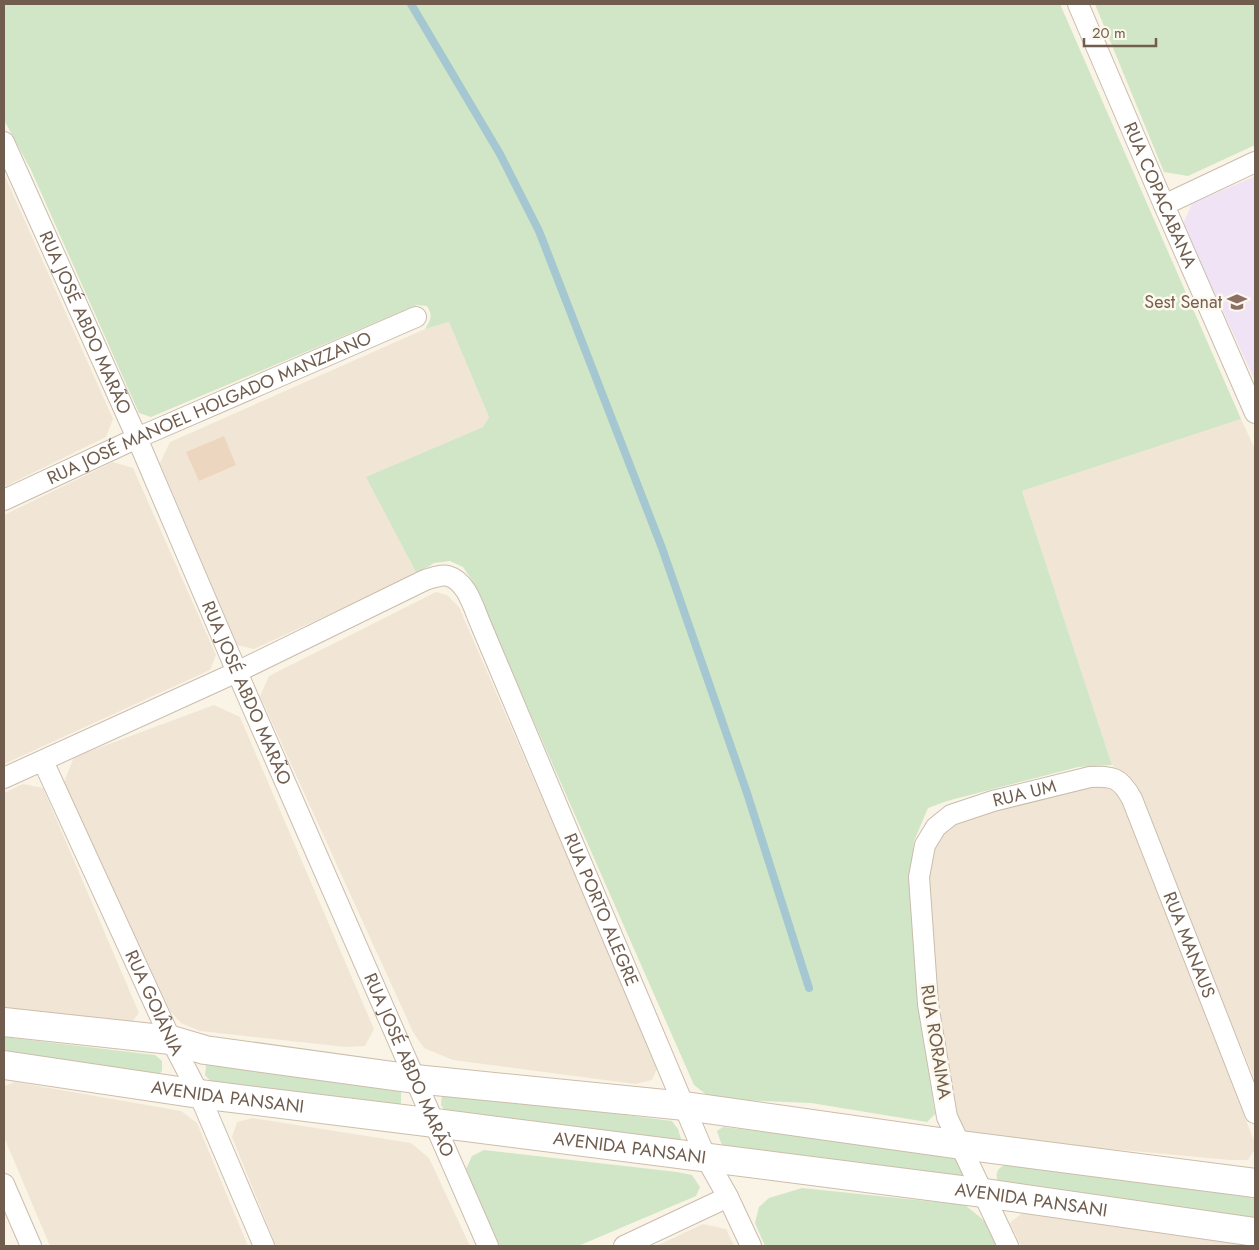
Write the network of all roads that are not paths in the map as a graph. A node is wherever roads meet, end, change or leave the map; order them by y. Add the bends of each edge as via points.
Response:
1 (1078, 4) edge
2 (4, 142) edge
3 (1255, 162) edge
4 (1164, 205) junction
5 (416, 317) dead end
6 (1255, 413) edge
7 (138, 438) junction
8 (4, 500) edge
9 (237, 672) junction
10 (43, 761) junction
11 (4, 778) edge
12 (1117, 780) joint
13 (936, 827) joint
14 (4, 1022) edge
15 (171, 1040) junction
16 (4, 1065) edge
17 (415, 1079) junction
18 (199, 1094) junction
19 (685, 1106) junction
20 (1255, 1113) edge
21 (435, 1123) junction
22 (961, 1145) junction
23 (706, 1158) junction
24 (1255, 1183) edge
25 (4, 1184) edge
26 (984, 1193) junction
27 (728, 1197) junction
28 (1255, 1232) edge
29 (31, 1246) edge
30 (264, 1246) edge
31 (488, 1246) edge
32 (624, 1246) edge
33 (751, 1246) edge
34 (1008, 1246) edge

1 - 4 street, RUA COPACABANA
2 - 7 street, RUA JOSÉ ABDO MARÃO
3 - 4 street
4 - 6 street, RUA COPACABANA
5 - 7 street, RUA JOSÉ MANOEL HOLGADO MANZZANO
7 - 8 street, RUA JOSÉ MANOEL HOLGADO MANZZANO
7 - 9 street, RUA JOSÉ ABDO MARÃO
9 - 10 street
9 - 17 street, RUA JOSÉ ABDO MARÃO
9 - 19 street, RUA PORTO ALEGRE via 424,580 448,576 458,581 465,588
10 - 11 street
10 - 15 street, RUA GOIÂNIA
12 - 13 street, RUA UM via 1104,776 1090,777 993,801 950,815
12 - 20 street, RUA MANAUS via 1126,787 1132,799
13 - 22 street, RUA RORAIMA via 924,845 919,877 928,1004 947,1117
14 - 15 main road
15 - 17 main road via 205,1050
15 - 18 street, RUA GOIÂNIA
16 - 18 main road, AVENIDA PANSANI
17 - 19 main road
17 - 21 street, RUA JOSÉ ABDO MARÃO
18 - 21 main road, AVENIDA PANSANI
18 - 30 street, RUA GOIÂNIA
19 - 22 main road
19 - 23 street, RUA PORTO ALEGRE
21 - 23 main road, AVENIDA PANSANI
21 - 31 street, RUA JOSÉ ABDO MARÃO
22 - 24 main road
22 - 26 street, RUA RORAIMA
23 - 26 main road, AVENIDA PANSANI
23 - 27 street, RUA PORTO ALEGRE
25 - 29 street
26 - 28 main road, AVENIDA PANSANI
26 - 34 street, RUA RORAIMA
27 - 32 street
27 - 33 street, RUA PORTO ALEGRE

